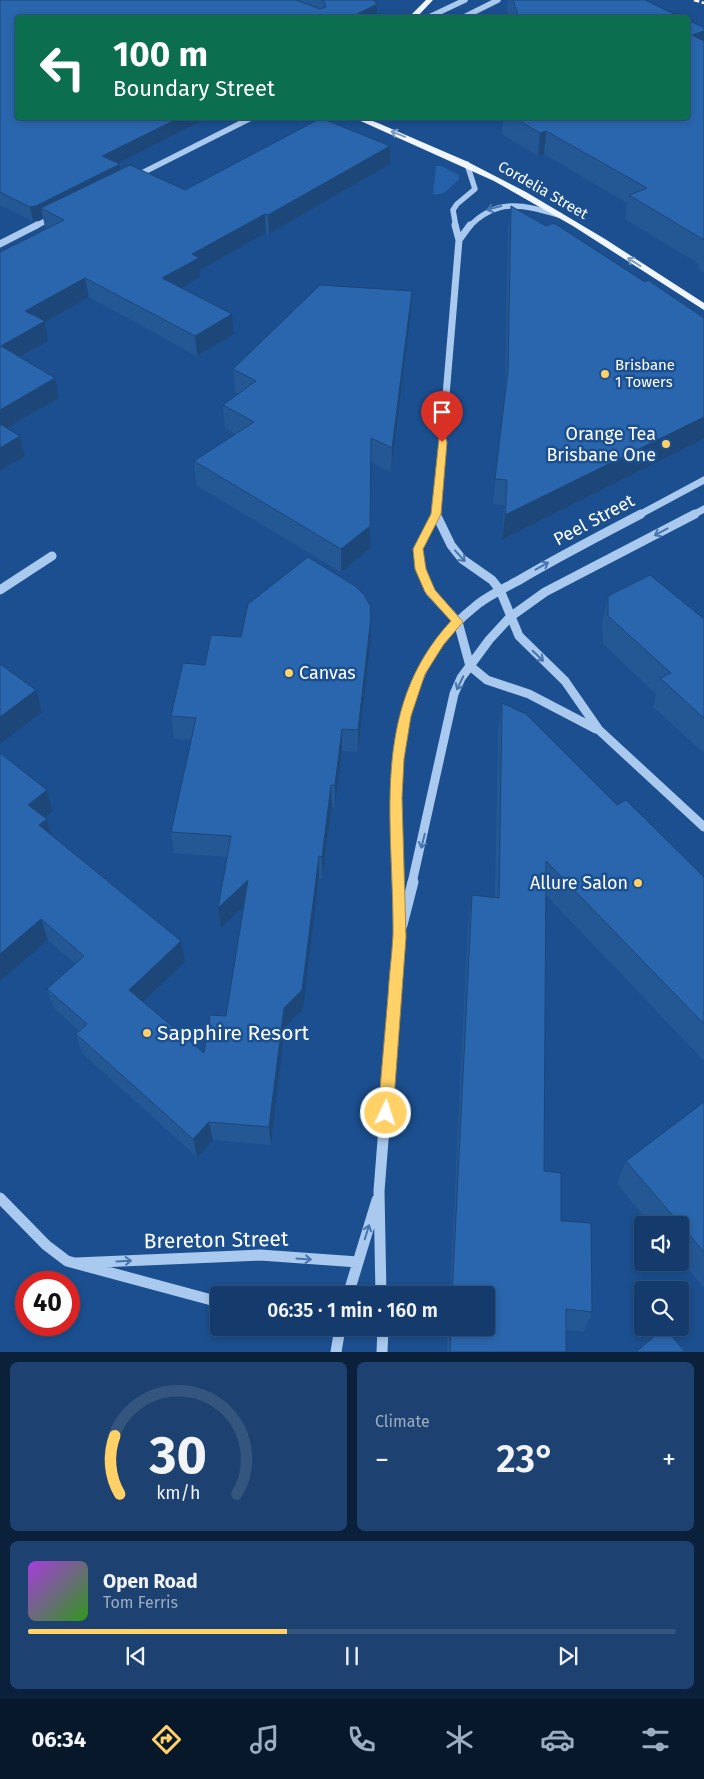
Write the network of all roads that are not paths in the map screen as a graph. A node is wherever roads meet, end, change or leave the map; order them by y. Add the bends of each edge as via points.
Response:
1 (430, 0) edge
2 (466, 0) edge
3 (498, 0) edge
4 (413, 15) edge
5 (434, 15) edge
6 (468, 15) edge
7 (247, 120) edge
8 (363, 120) edge
9 (467, 164) junction
10 (131, 178) edge
11 (61, 213) edge
12 (559, 215) junction
13 (459, 240) junction
14 (0, 244) edge
15 (704, 307) edge
16 (704, 480) edge
17 (704, 509) edge
18 (436, 514) junction
19 (52, 556) dead end
20 (0, 590) edge
21 (500, 590) junction
22 (510, 617) junction
23 (458, 622) junction
24 (470, 666) junction
25 (598, 730) junction
26 (704, 827) edge
27 (399, 937) junction
28 (379, 1191) junction
29 (0, 1198) edge
30 (358, 1262) junction
31 (76, 1264) junction
32 (351, 1286) edge
33 (381, 1286) edge
34 (210, 1300) edge
35 (339, 1336) edge
36 (383, 1336) edge
37 (336, 1352) edge
38 (382, 1352) edge

1 - 4 main road
2 - 5 street
3 - 6 street
7 - 10 street
9 -> 8 main road, Cordelia Street
9 - 12 main road, Cordelia Street
9 - 13 street via 475,186 453,210
11 - 14 street
12 -> 13 street via 523,207 496,206 477,217
15 -> 12 main road, Cordelia Street
13 - 18 street
21 -> 16 street, Peel Street
17 -> 22 street via 546,592
18 -> 21 street via 451,545 462,559 492,580
18 - 23 street via 418,549 421,569 430,592
19 - 20 street
21 - 22 street
21 - 23 street
22 - 24 street
22 -> 25 street via 519,636 565,681
23 - 24 street
23 - 27 street via 424,662 405,716 397,782
24 - 25 street via 487,680 529,694
24 -> 27 street via 461,678 449,711 429,814
25 - 26 street
27 - 28 street
30 -> 28 street
28 - 33 street
29 - 31 street via 53,1251
31 -> 30 street, Brereton Street via 252,1256
30 - 32 street
31 - 34 street
35 - 37 street
36 - 38 street

